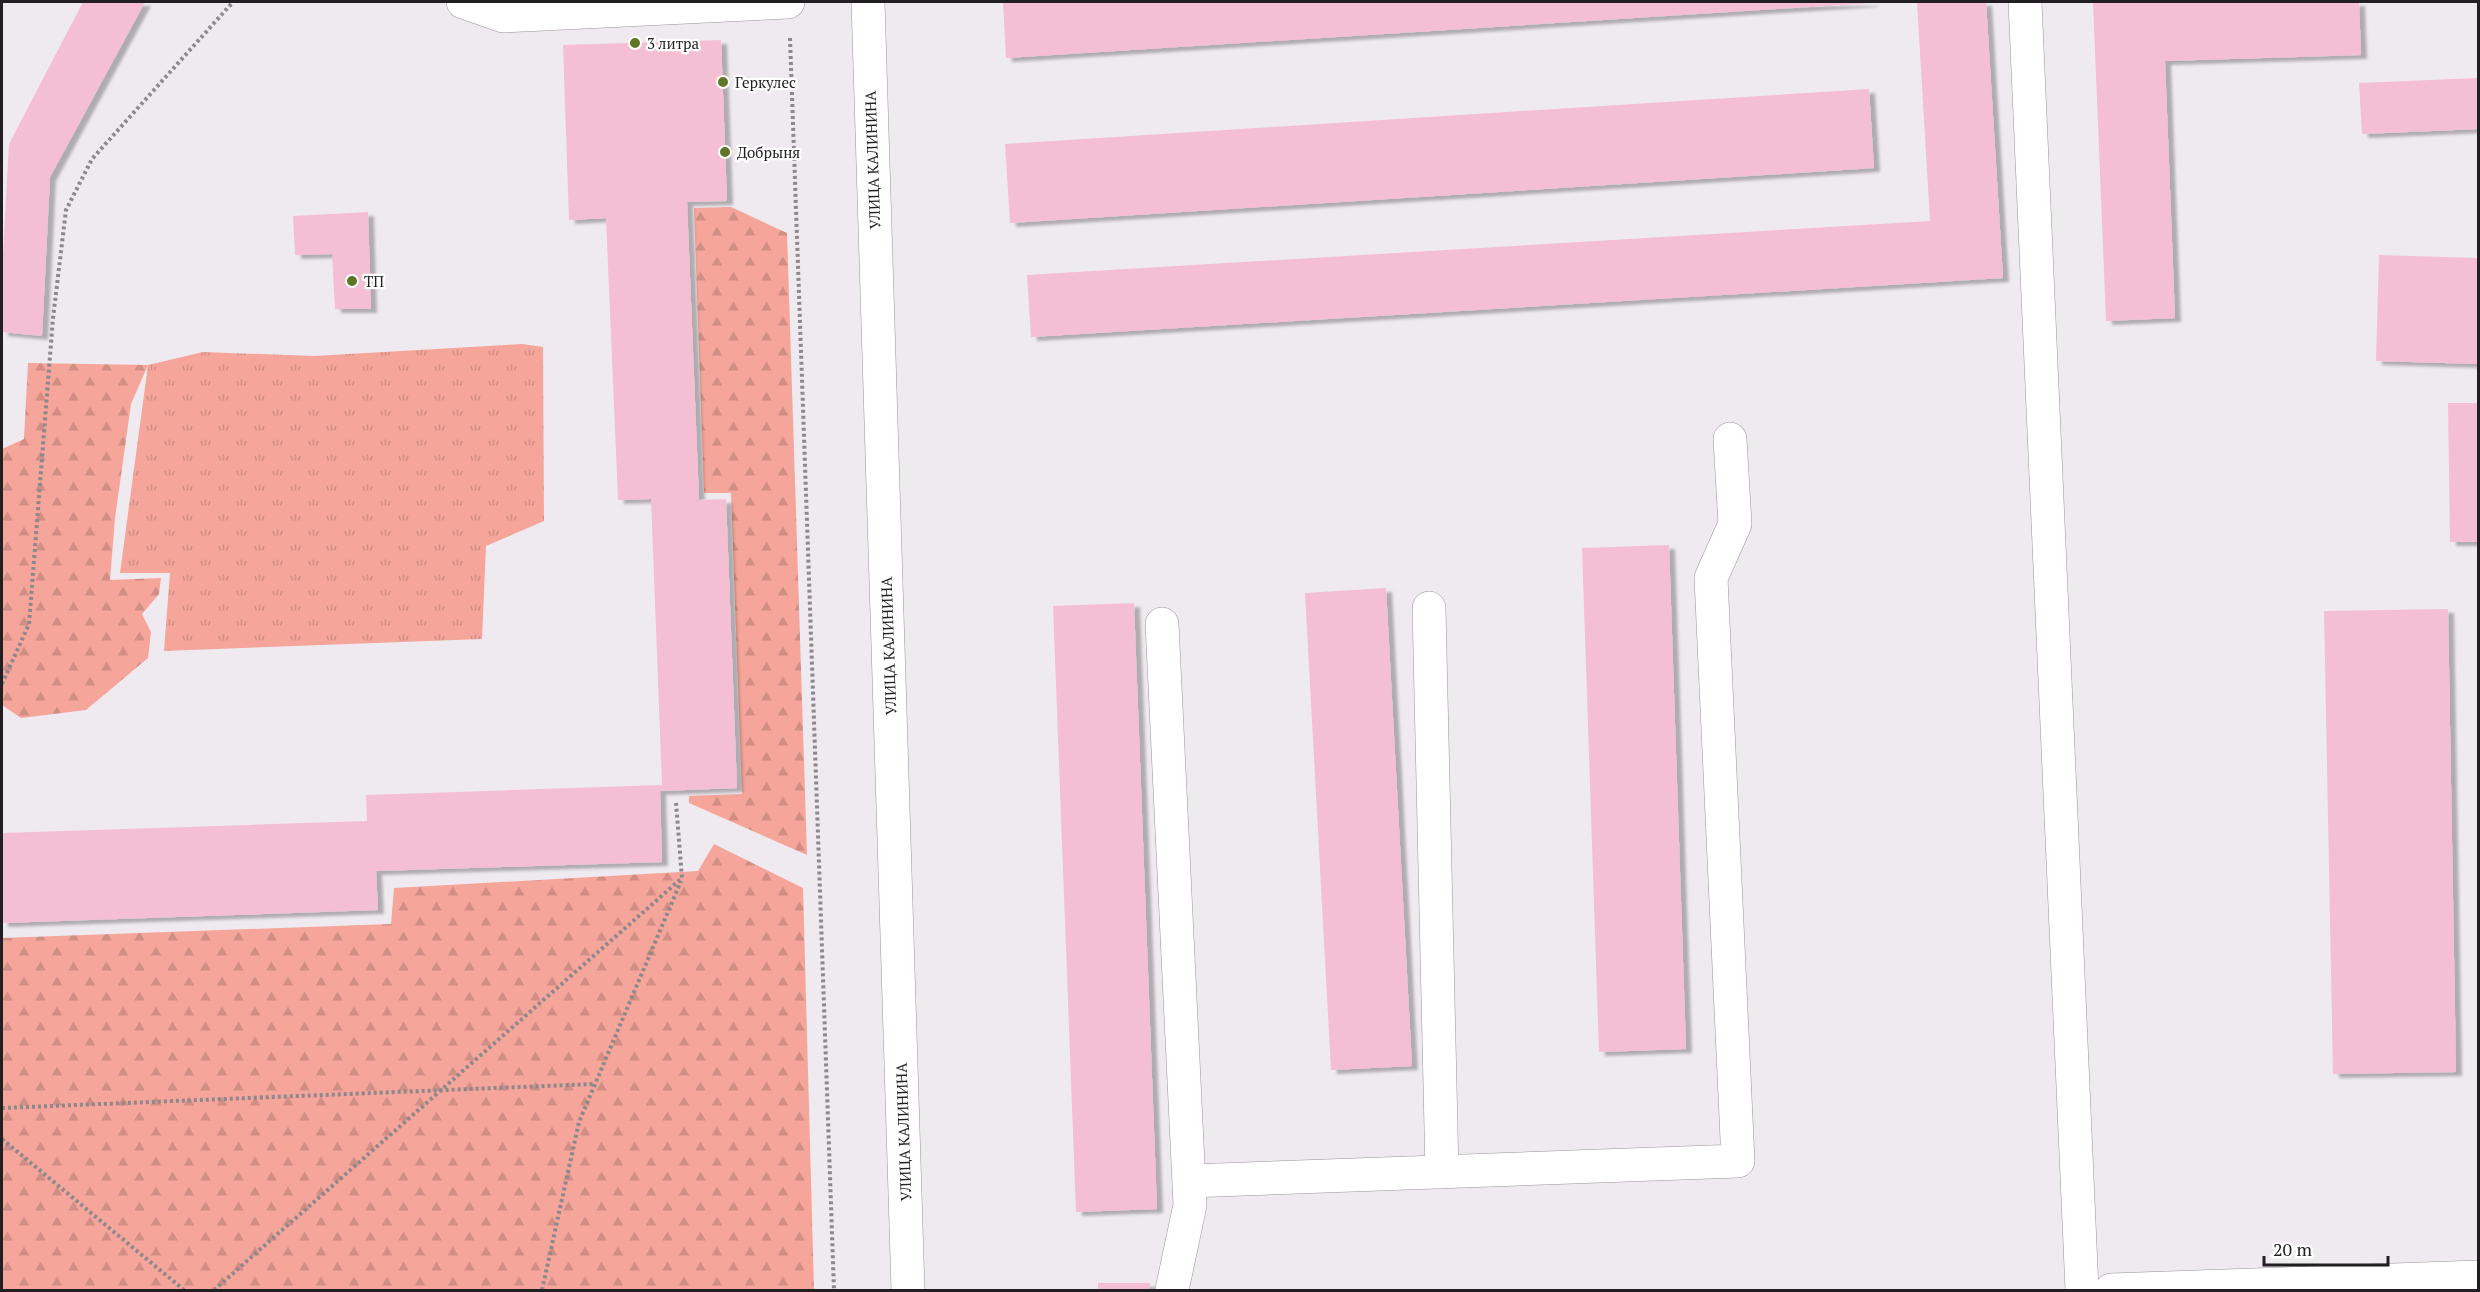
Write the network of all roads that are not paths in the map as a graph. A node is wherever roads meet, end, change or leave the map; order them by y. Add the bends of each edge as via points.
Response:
1 (463, 2) edge
2 (867, 2) edge
3 (2025, 2) edge
4 (789, 14) edge
5 (1730, 439) dead end
6 (1429, 608) dead end
7 (1162, 624) dead end
8 (1442, 1172) junction
9 (1189, 1181) junction
10 (2478, 1277) edge
11 (908, 1290) edge
12 (1172, 1290) edge
13 (2082, 1290) edge
14 (2111, 1290) edge

1 - 4 street via 503,16
2 - 11 street, УЛИЦА КАЛИНИНА
3 - 13 street
5 - 8 street via 1735,524 1711,578 1738,1161
6 - 8 street
7 - 9 street
8 - 9 street
9 - 12 street via 1190,1205
10 - 14 street

